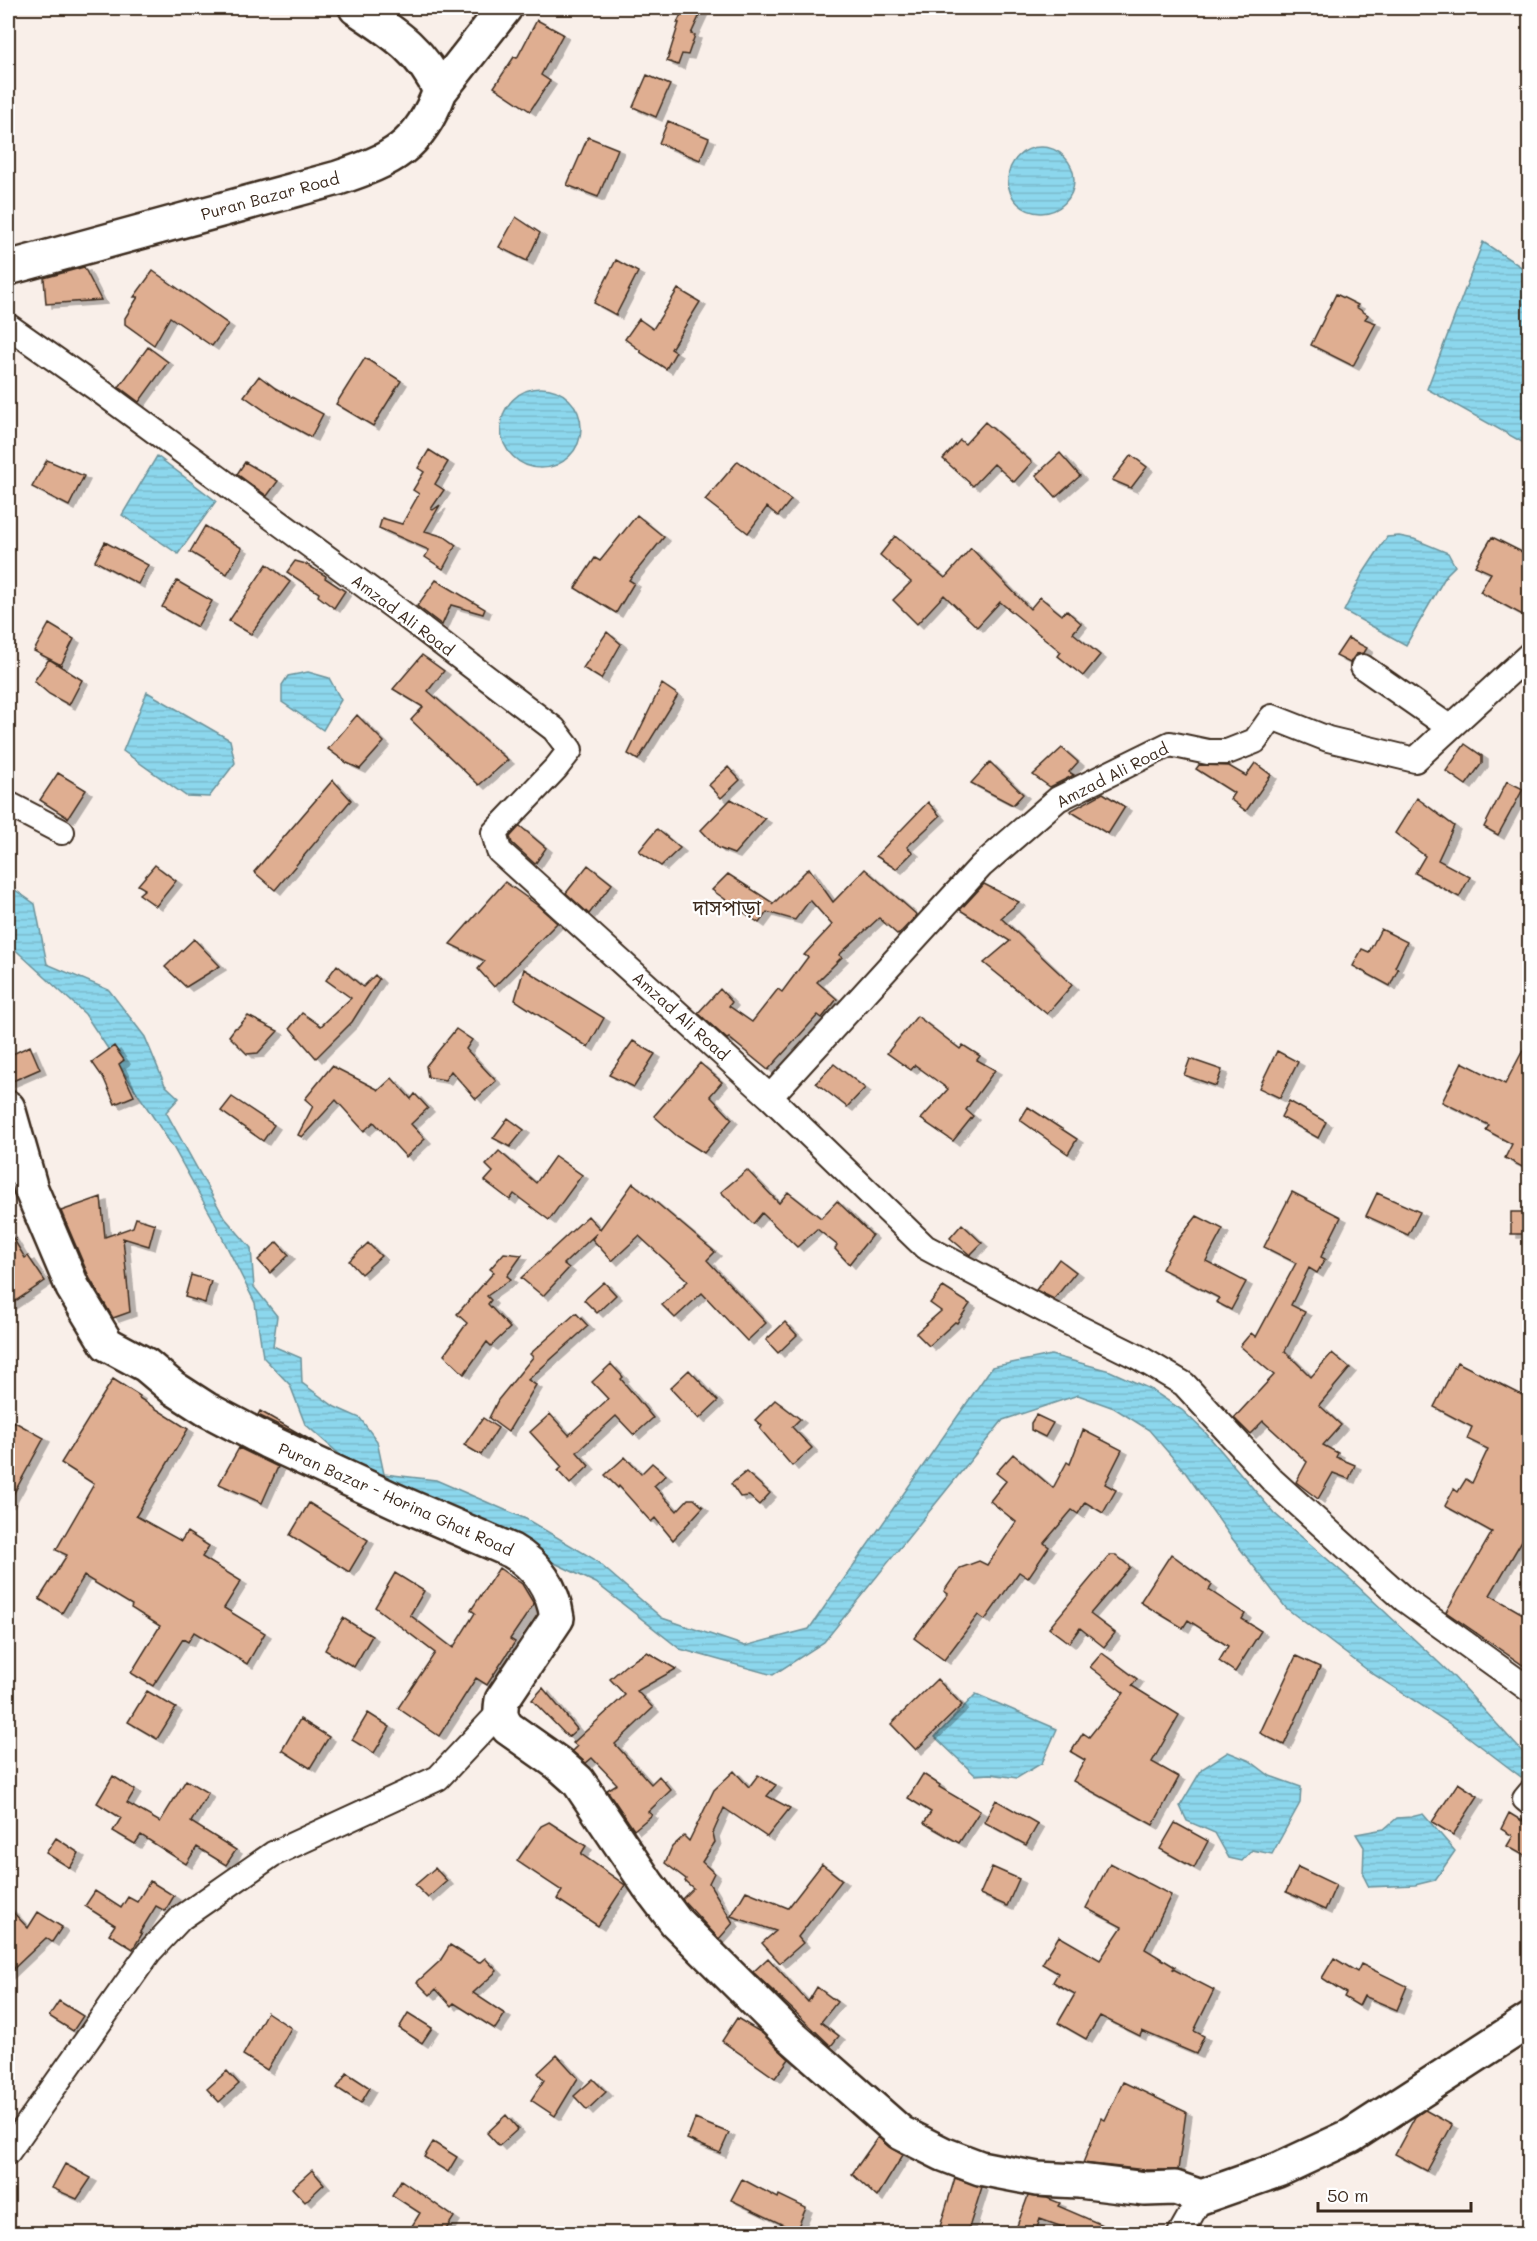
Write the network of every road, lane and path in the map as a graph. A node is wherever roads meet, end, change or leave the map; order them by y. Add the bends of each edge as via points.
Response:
1 (356, 8) edge
2 (505, 8) edge
3 (440, 92) junction
4 (8, 268) edge
5 (8, 326) edge
6 (1530, 654) edge
7 (1363, 666) dead end
8 (1449, 728) junction
9 (8, 804) edge
10 (62, 832) dead end
11 (770, 1097) junction
12 (8, 1108) edge
13 (1530, 1690) edge
14 (500, 1712) junction
15 (1530, 2020) edge
16 (8, 2152) edge
17 (1201, 2197) junction
18 (1180, 2234) edge

1 - 3 main road via 426,64
2 - 3 main road, Puran Bazar Road
3 - 4 main road, Puran Bazar Road via 420,132 401,151 374,166
5 - 11 street, Amzad Ali Road via 398,610 554,729 570,750 494,833 499,851
6 - 8 street, Amzad Ali Road
7 - 8 street
8 - 11 street, Amzad Ali Road via 1415,760 1328,739 1272,717 1255,741 1227,752 1170,744 1058,799 981,866
9 - 10 street
11 - 13 street via 925,1246 1184,1384 1273,1481 1405,1600
12 - 14 main road, Puran Bazar - Horina Ghat Road via 31,1189 74,1288 107,1344 146,1365 206,1409 267,1441 527,1559 550,1590 557,1618 502,1700
14 - 16 street via 438,1778 273,1854 181,1918 149,1952
14 - 17 main road via 507,1728 578,1781 676,1922 790,2035 901,2133 980,2168 1037,2179 1175,2188
15 - 17 main road via 1351,2136 1278,2170
17 - 18 street

